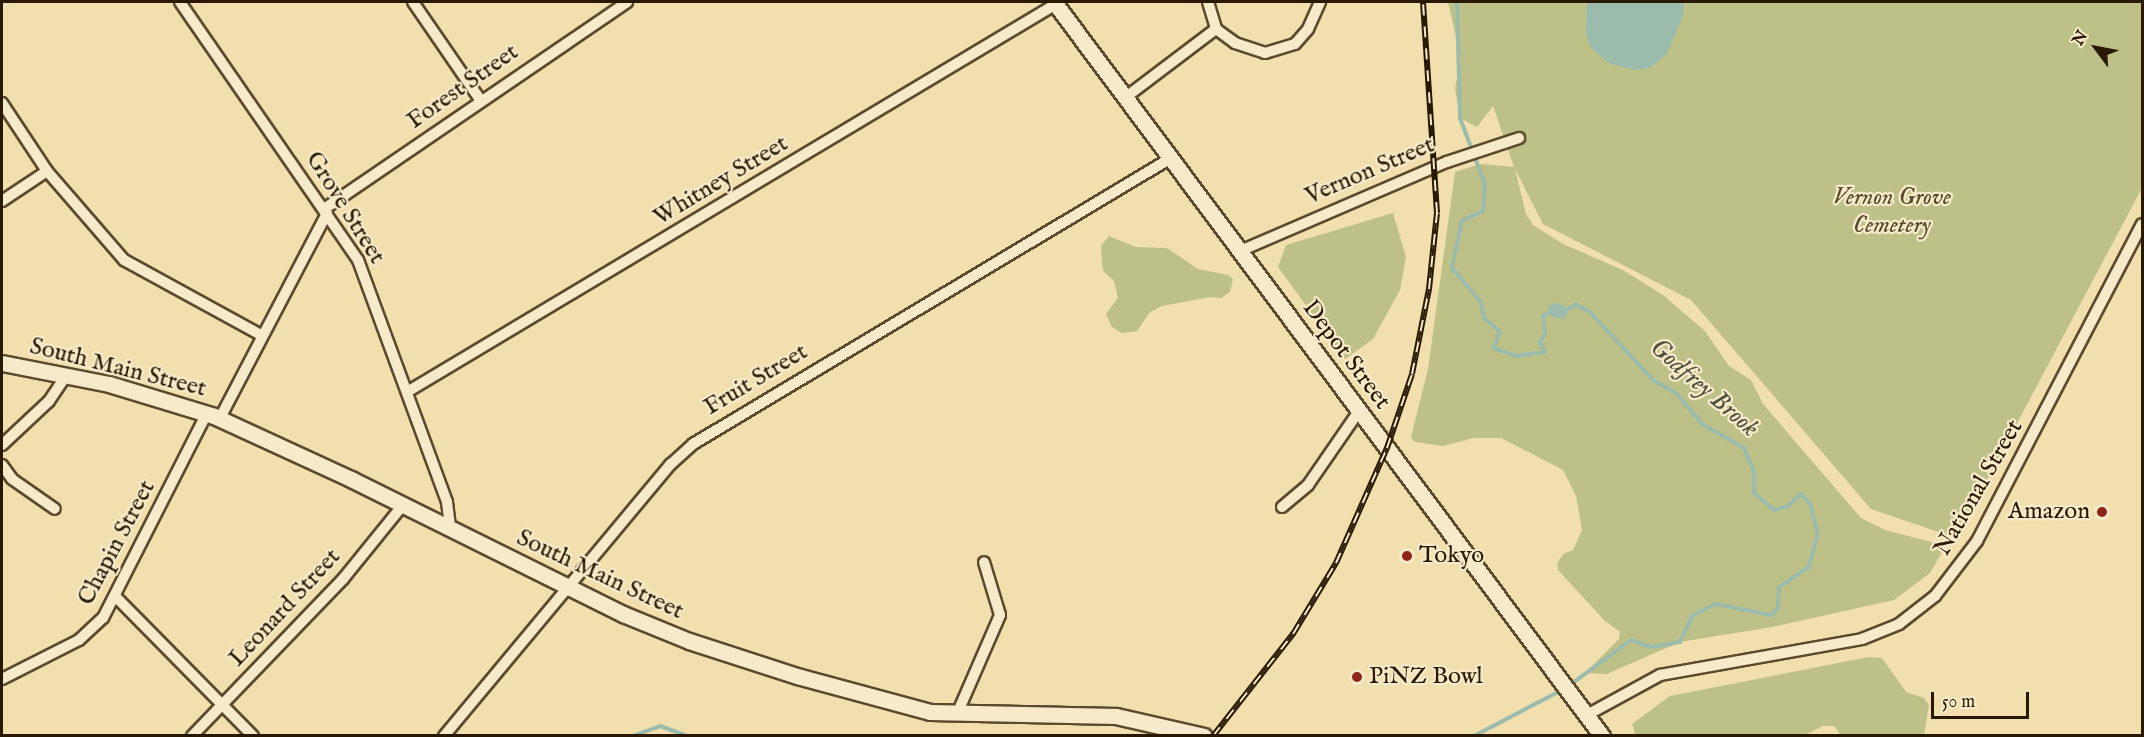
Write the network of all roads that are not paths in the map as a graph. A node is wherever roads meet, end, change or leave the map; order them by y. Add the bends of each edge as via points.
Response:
1 (180, 2) edge
2 (413, 2) edge
3 (627, 2) edge
4 (1208, 2) edge
5 (1320, 2) edge
6 (1055, 3) edge
7 (1216, 29) junction
8 (1126, 97) junction
9 (481, 101) junction
10 (2, 103) edge
11 (1519, 138) dead end
12 (1171, 158) junction
13 (47, 171) junction
14 (2, 201) edge
15 (325, 211) junction
16 (2142, 224) edge
17 (1240, 251) junction
18 (263, 336) junction
19 (2, 363) edge
20 (66, 376) junction
21 (407, 392) junction
22 (1359, 411) junction
23 (213, 416) junction
24 (2, 444) edge
25 (2, 465) edge
26 (403, 505) junction
27 (1282, 507) dead end
28 (55, 509) dead end
29 (450, 528) junction
30 (984, 562) dead end
31 (569, 588) junction
32 (116, 597) junction
33 (2, 679) edge
34 (223, 704) junction
35 (957, 714) junction
36 (1587, 714) junction
37 (192, 735) edge
38 (253, 735) edge
39 (444, 735) edge
40 (1204, 735) edge
41 (1602, 735) edge

1 - 15 street, Grove Street
2 - 9 street
3 - 9 street, Forest Street
4 - 7 street
5 - 7 street via 1308,29 1295,44 1281,50 1250,50
6 - 8 main road, Depot Street
6 - 21 street, Whitney Street
7 - 8 street
8 - 12 main road, Depot Street
9 - 15 street, Forest Street
10 - 13 street
11 - 17 street, Vernon Street via 1467,154
12 - 17 main road, Depot Street
12 - 31 street, Fruit Street via 699,439 671,464
13 - 14 street
13 - 18 street via 124,260
15 - 18 street, Forest Street
15 - 21 street, Grove Street via 359,262
16 - 36 street, National Street via 1977,541 1935,597 1899,624 1862,639 1660,675
17 - 22 main road, Depot Street
18 - 23 street, Forest Street
19 - 20 main road, South Main Street
20 - 23 main road, South Main Street via 109,384
20 - 24 street via 49,401
21 - 29 street, Grove Street via 449,507
22 - 27 street via 1310,482
22 - 36 main road, Depot Street
23 - 26 main road, South Main Street
23 - 32 street, Chapin Street
25 - 28 street via 12,479
26 - 29 main road, South Main Street
26 - 34 street, Leonard Street via 343,579
29 - 31 main road, South Main Street
30 - 35 street via 1000,615
31 - 35 main road, South Main Street via 700,645 885,702
31 - 39 street, Fruit Street
32 - 33 street, Chapin Street via 88,634
32 - 34 street
34 - 37 street, Leonard Street
34 - 38 street
35 - 40 main road, South Main Street via 1116,716
36 - 41 main road, Depot Street

